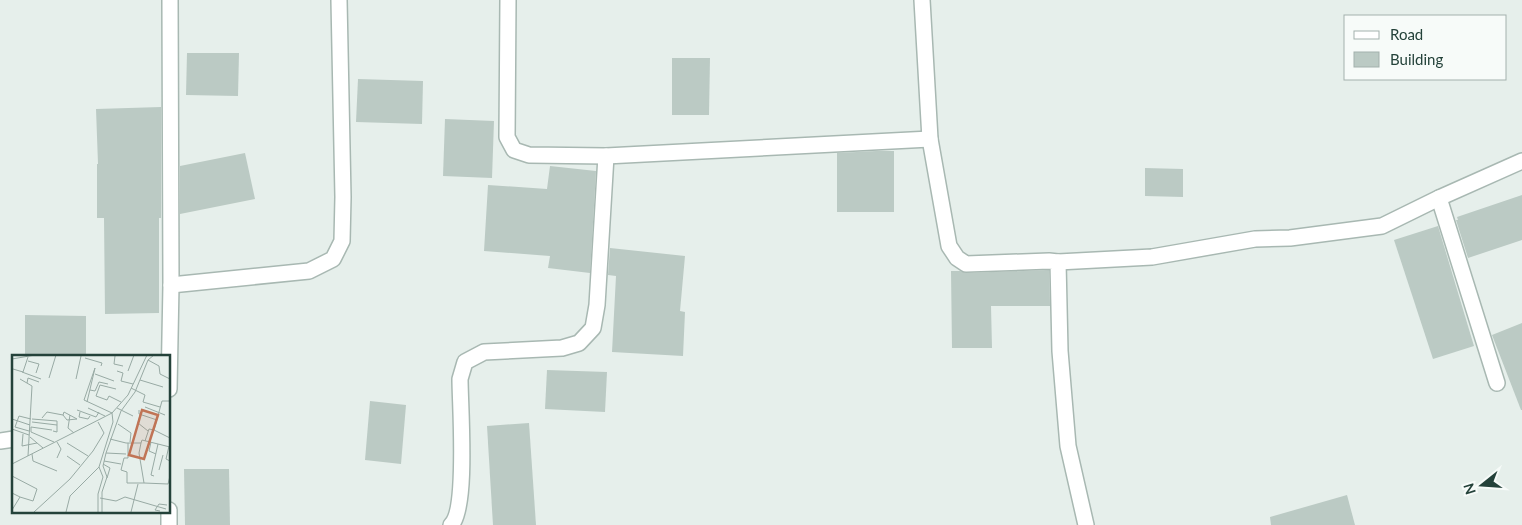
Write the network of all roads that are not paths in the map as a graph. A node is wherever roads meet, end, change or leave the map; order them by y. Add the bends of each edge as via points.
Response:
1 (170, 0) edge
2 (339, 0) edge
3 (508, 0) edge
4 (922, 0) edge
5 (930, 139) junction
6 (606, 156) junction
7 (1522, 161) edge
8 (1439, 198) junction
9 (1058, 262) junction
10 (171, 285) junction
11 (170, 355) edge
12 (1497, 384) dead end
13 (169, 512) edge
14 (169, 525) edge
15 (451, 525) edge
16 (1086, 525) edge

1 - 10 street
2 - 10 street via 342,241 333,259 309,271
3 - 6 street via 507,137 514,150 529,155
4 - 5 street
5 - 6 street
5 - 9 street via 949,246 957,258 966,264
6 - 15 street via 597,305 592,328 579,343 562,348 484,352 465,362 460,379 461,491 456,521
7 - 8 street
8 - 9 street via 1382,226 1299,238 1255,239 1152,257
8 - 12 street
9 - 16 street via 1060,351 1068,446
10 - 11 street
13 - 14 street

